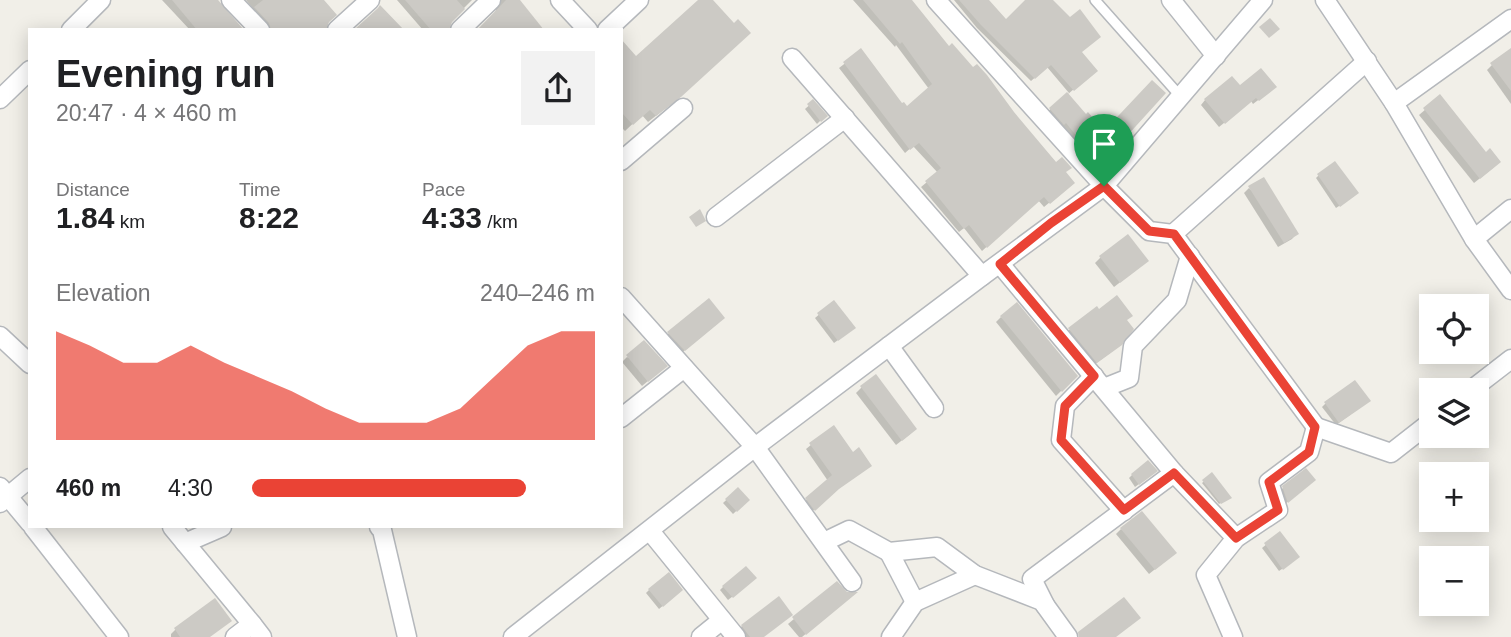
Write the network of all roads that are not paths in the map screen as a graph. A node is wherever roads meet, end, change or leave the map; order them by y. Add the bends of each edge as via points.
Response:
1 (102, 0) edge
2 (370, 0) edge
3 (560, 0) edge
4 (639, 0) edge
5 (936, 0) edge
6 (1095, 0) edge
7 (1171, 0) edge
8 (1263, 0) edge
9 (1325, 0) edge
10 (236, 2) edge
11 (481, 3) edge
12 (1511, 19) edge
13 (73, 28) edge
14 (258, 28) edge
15 (339, 28) edge
16 (462, 28) edge
17 (586, 28) edge
18 (609, 28) edge
19 (1216, 56) junction
20 (792, 58) dead end
21 (1367, 61) junction
22 (28, 72) edge
23 (1181, 97) junction
24 (0, 99) edge
25 (1394, 103) junction
26 (683, 108) dead end
27 (845, 118) junction
28 (623, 158) edge
29 (1104, 186) junction
30 (1509, 216) edge
31 (716, 217) dead end
32 (1174, 234) junction
33 (1474, 239) junction
34 (1190, 256) junction
35 (1000, 264) junction
36 (982, 276) junction
37 (1511, 290) edge
38 (623, 299) edge
39 (0, 336) edge
40 (889, 346) junction
41 (1511, 359) edge
42 (28, 361) edge
43 (684, 368) junction
44 (1486, 378) edge
45 (1099, 382) junction
46 (934, 408) dead end
47 (623, 416) edge
48 (1315, 427) junction
49 (1419, 431) edge
50 (755, 447) junction
51 (1174, 473) junction
52 (28, 479) edge
53 (3, 496) edge
54 (1124, 510) junction
55 (28, 522) edge
56 (33, 528) edge
57 (173, 528) edge
58 (220, 528) edge
59 (380, 528) edge
60 (650, 531) junction
61 (1236, 538) junction
62 (824, 542) junction
63 (185, 543) junction
64 (889, 552) junction
65 (975, 575) junction
66 (852, 582) dead end
67 (915, 602) junction
68 (1045, 605) junction
69 (722, 620) junction
70 (257, 631) edge
71 (119, 637) edge
72 (236, 637) edge
73 (407, 637) edge
74 (513, 637) edge
75 (701, 637) edge
76 (736, 637) edge
77 (891, 637) edge
78 (1068, 637) edge
79 (1233, 637) edge

1 - 13 street
2 - 15 street
3 - 17 street
4 - 18 street
5 - 29 street
6 - 23 lane
7 - 19 street
8 - 19 street
9 - 21 street
10 - 14 street
11 - 16 street
12 - 25 street
19 - 23 street
20 - 27 street
21 - 25 street
21 - 32 street
22 - 24 street
23 - 29 street
25 - 33 street
26 - 28 street
27 - 31 street
27 - 36 street
29 - 32 street via 1149,231
29 - 35 street
30 - 33 street
32 - 34 street
33 - 37 street
34 - 45 street via 1177,300 1133,346 1129,378
34 - 48 street
35 - 36 street
35 - 45 street
36 - 40 street
38 - 43 street
39 - 42 street
40 - 46 street
40 - 50 street
41 - 44 street
43 - 47 street
43 - 50 street
45 - 51 street
45 - 54 street via 1065,406 1061,440
48 - 49 street via 1391,453
48 - 61 street via 1309,452 1269,482 1278,510
50 - 60 street
50 - 62 street
51 - 54 street
51 - 61 street
52 - 53 street
53 - 55 street
54 - 68 street via 1032,579
56 - 71 street
57 - 63 street
58 - 63 street
59 - 73 street
60 - 69 street
60 - 74 street
61 - 79 street via 1206,575
62 - 64 street via 849,530
62 - 66 street
63 - 70 street
64 - 65 street via 937,547
64 - 67 street
65 - 67 street
65 - 68 street
67 - 77 street
68 - 78 street
69 - 75 street
69 - 76 street
70 - 72 street

